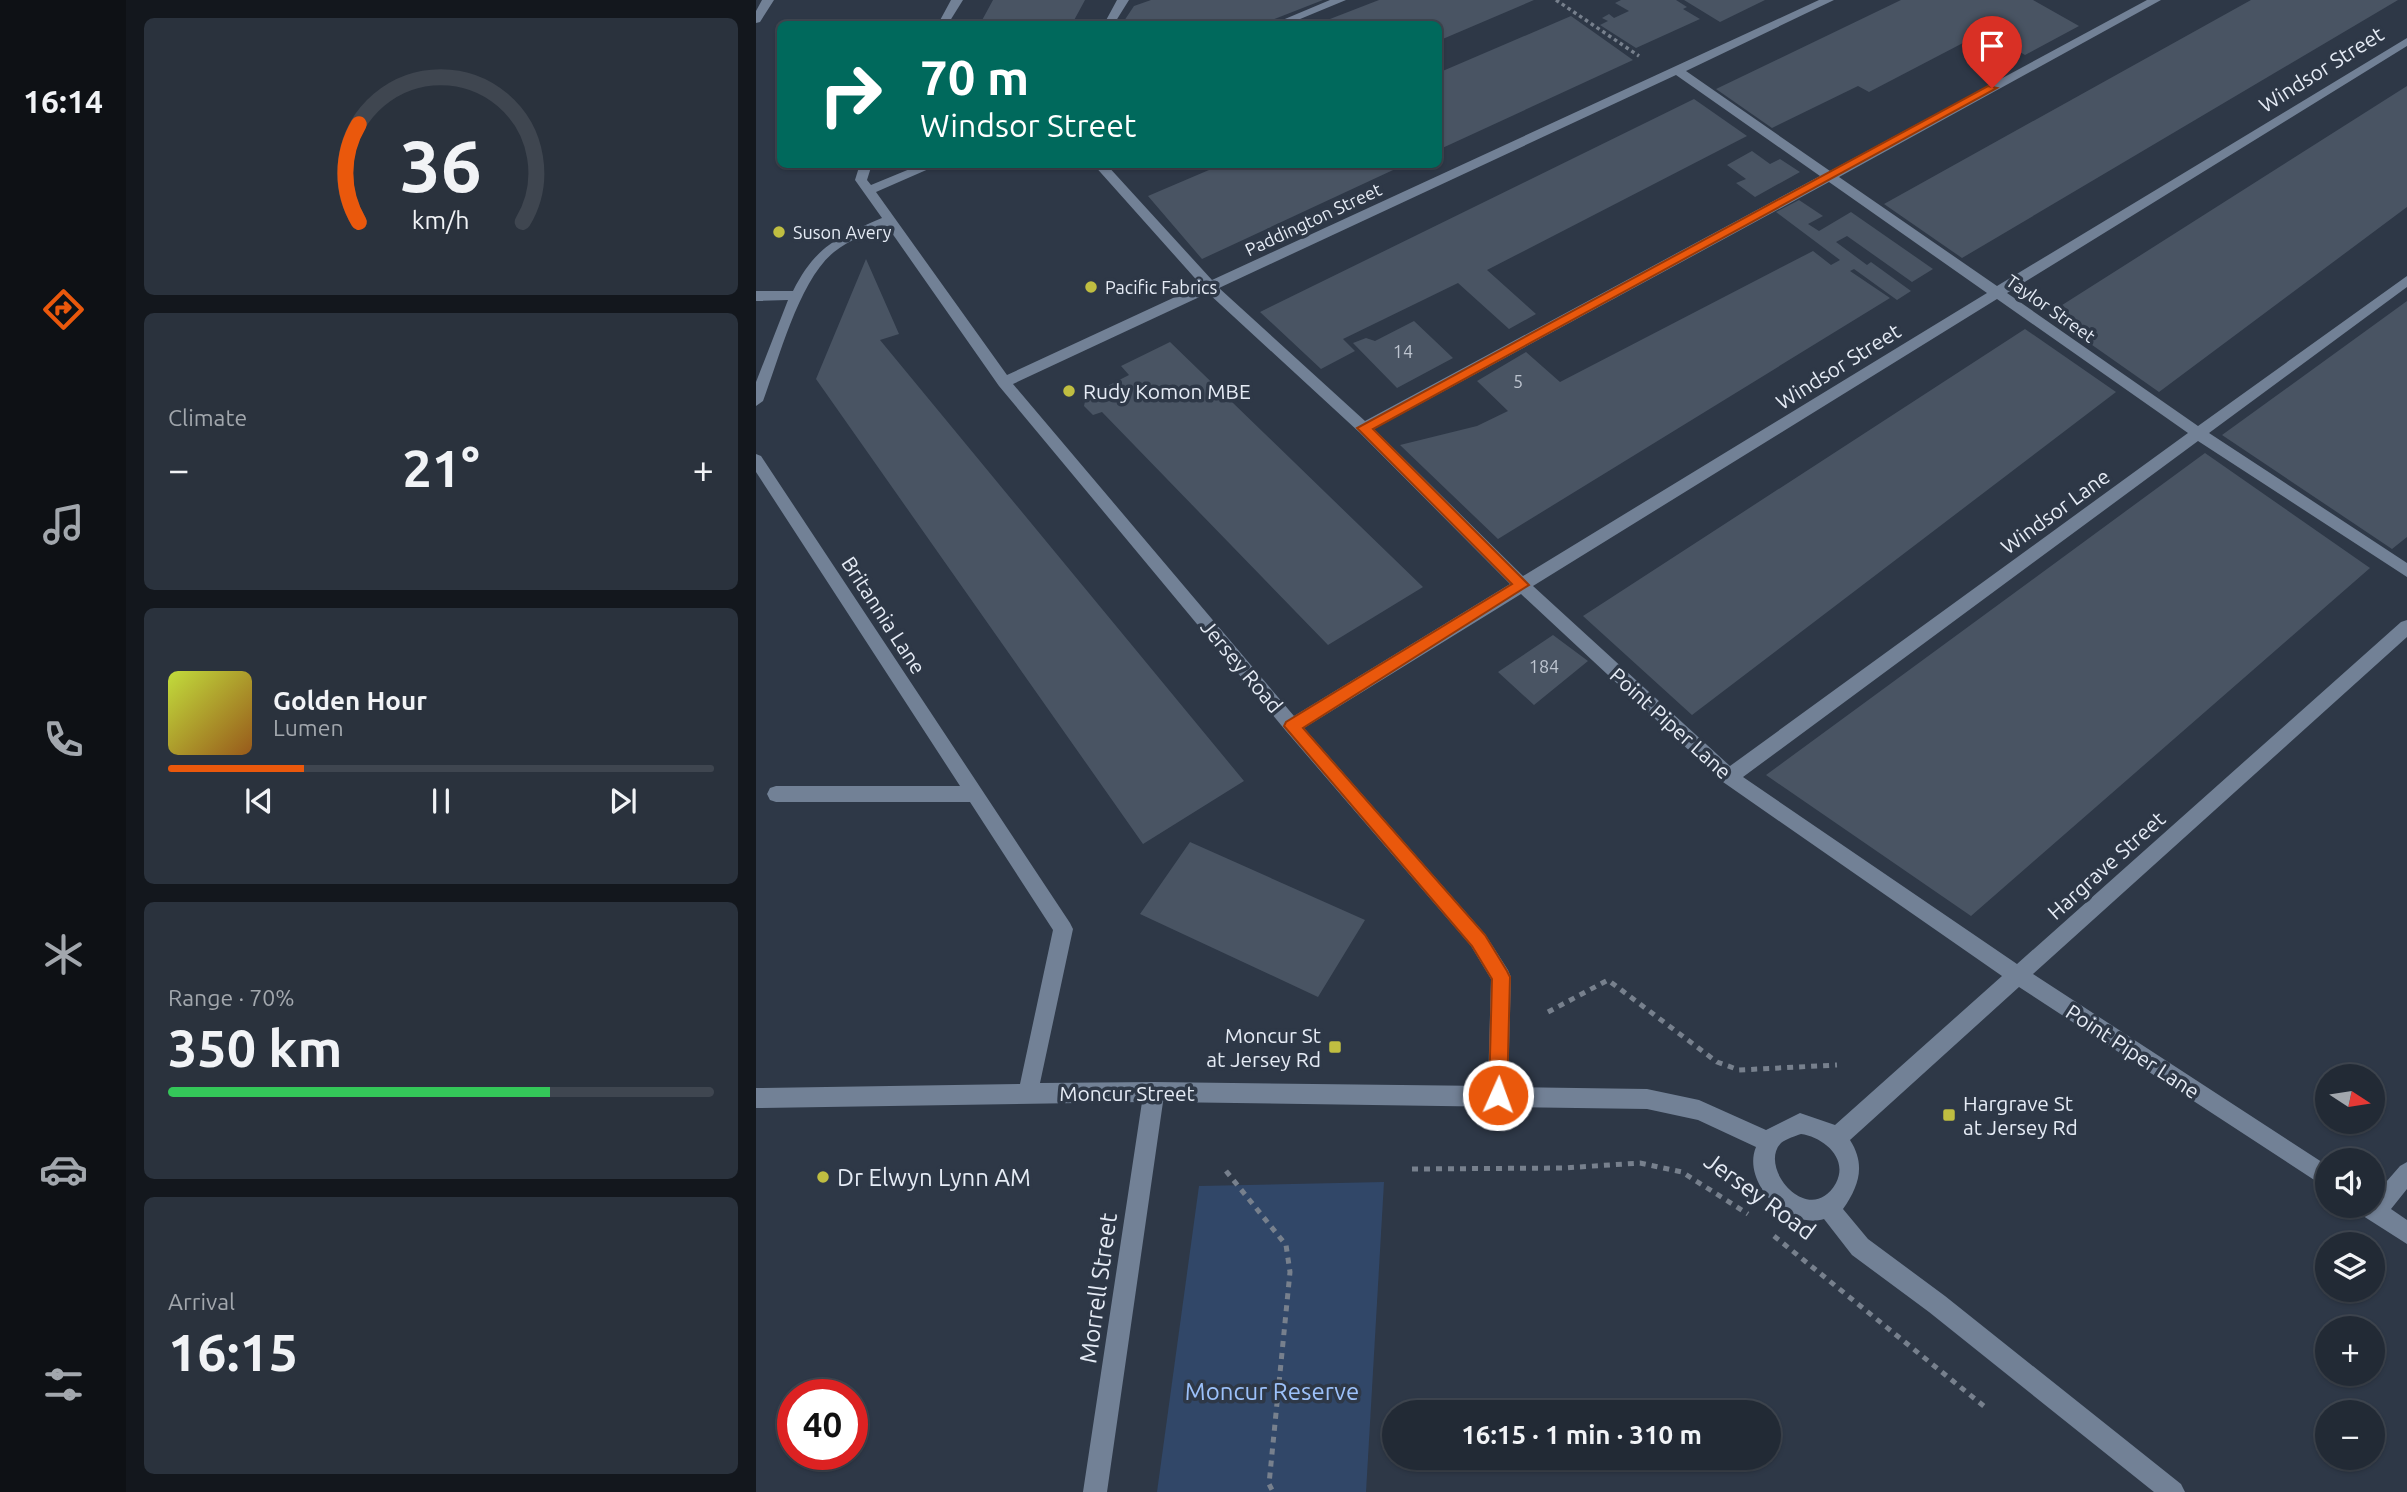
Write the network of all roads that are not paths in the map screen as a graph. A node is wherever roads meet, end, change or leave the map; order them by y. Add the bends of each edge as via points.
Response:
1 (768, 0) edge
2 (957, 0) edge
3 (1123, 0) edge
4 (1340, 0) edge
5 (1828, 0) edge
6 (2155, 0) edge
7 (756, 20) edge
8 (945, 21) edge
9 (1111, 21) edge
10 (1287, 21) edge
11 (2407, 41) edge
12 (1676, 70) junction
13 (865, 168) edge
14 (924, 168) edge
15 (1103, 168) edge
16 (1829, 176) junction
17 (868, 191) junction
18 (887, 221) junction
19 (2407, 280) edge
20 (1210, 287) junction
21 (1996, 294) junction
22 (798, 295) junction
23 (756, 296) edge
24 (1004, 382) junction
25 (756, 401) edge
26 (1364, 428) junction
27 (2198, 433) junction
28 (756, 460) edge
29 (2407, 571) edge
30 (1522, 585) junction
31 (2407, 626) edge
32 (1292, 726) junction
33 (1729, 777) junction
34 (776, 794) dead end
35 (975, 794) junction
36 (2018, 975) junction
37 (1154, 1092) junction
38 (1028, 1094) junction
39 (1498, 1095) junction
40 (756, 1098) edge
41 (1836, 1138) junction
42 (1769, 1142) junction
43 (2315, 1170) edge
44 (2407, 1173) edge
45 (2385, 1195) edge
46 (1828, 1207) junction
47 (2385, 1217) edge
48 (2407, 1233) edge
49 (1095, 1492) edge
50 (2173, 1492) edge

1 - 7 street
2 - 8 street
3 - 9 street
4 - 10 street
5 - 12 street, Paddington Street
6 - 16 street
11 - 21 street, Windsor Street
12 - 16 street, Taylor Street
12 - 20 street, Paddington Street
13 - 17 street, Jersey Road via 861,180
14 - 17 street
15 - 20 street, Point Piper Lane
16 - 21 street, Taylor Street
16 - 26 street
17 - 18 street, Jersey Road
18 - 22 street via 827,250
18 - 24 street, Jersey Road
19 - 27 street, Windsor Lane
20 - 24 street, Paddington Street
20 - 26 street, Point Piper Lane
21 - 27 street, Taylor Street
21 - 30 street, Windsor Street
22 - 23 street
22 - 25 street
24 - 32 street, Jersey Road
26 - 30 street, Point Piper Lane
27 - 29 street, Taylor Street
27 - 33 street, Windsor Lane
28 - 35 street, Britannia Lane
30 - 32 street, Windsor Street
30 - 33 street, Point Piper Lane
31 - 36 street, Hargrave Street
32 - 39 street, Jersey Road via 1478,940 1501,977
33 - 36 street, Point Piper Lane
34 - 35 street
35 - 38 street, Britannia Lane via 1063,929
36 - 41 street, Hargrave Street
36 - 43 street, Point Piper Lane
37 - 38 street, Moncur Street
37 - 39 street, Moncur Street
37 - 49 street, Morrell Street
38 - 40 street, Moncur Street
39 - 42 street, Jersey Road via 1647,1100 1699,1110
41 - 42 street via 1813,1124 1800,1123
41 - 46 street via 1849,1162 1850,1176 1839,1199
42 - 46 street via 1765,1169 1777,1195 1801,1210
44 - 45 street
46 - 50 street, Jersey Road via 1860,1247
47 - 48 street

